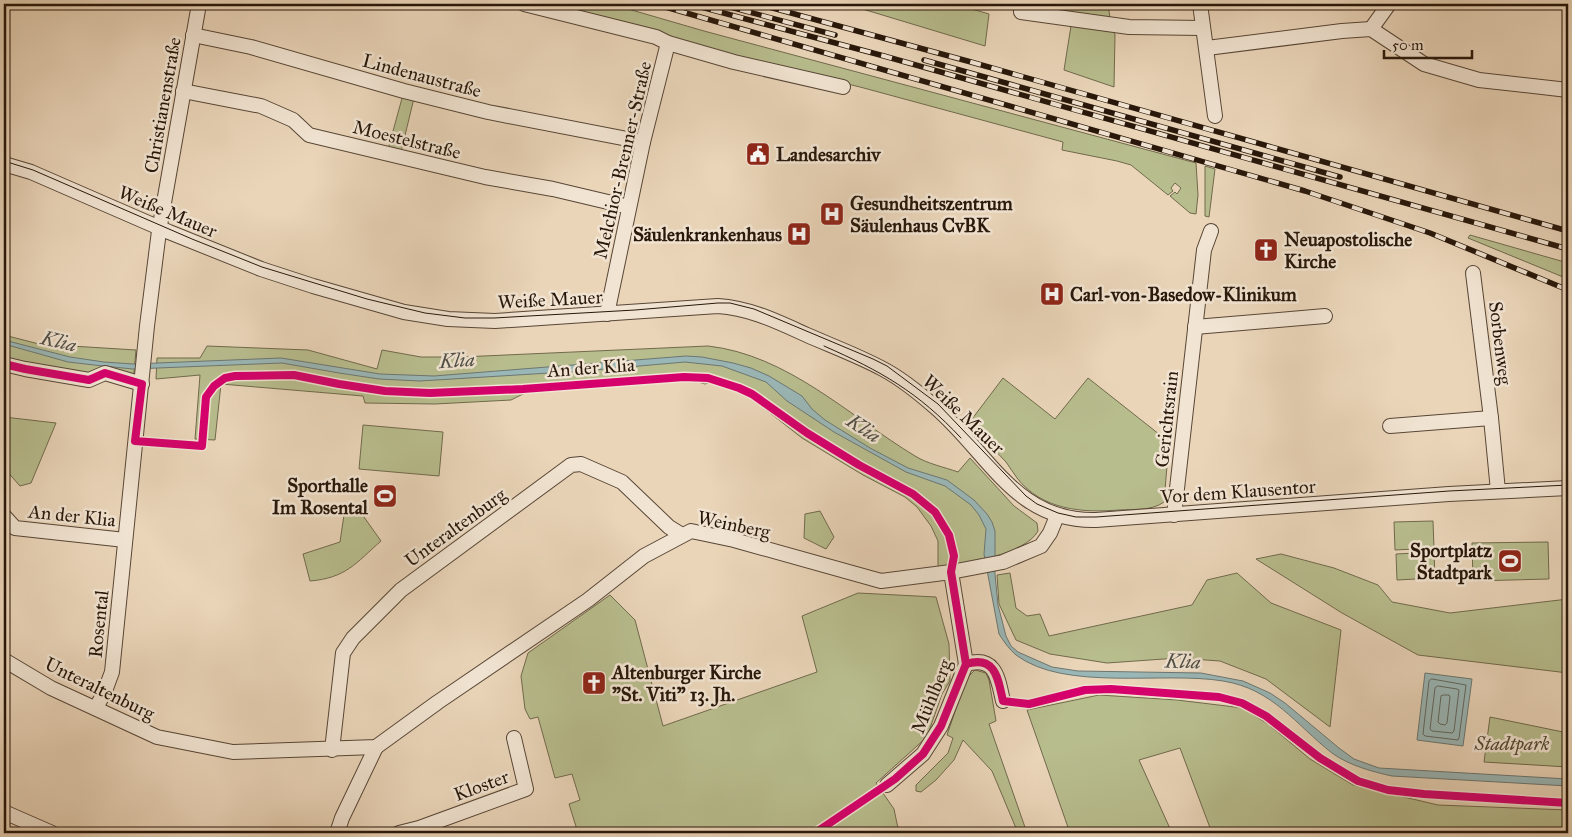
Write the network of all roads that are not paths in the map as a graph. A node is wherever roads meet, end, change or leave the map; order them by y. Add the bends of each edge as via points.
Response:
1 (199, 4) edge
2 (524, 4) edge
3 (1200, 4) edge
4 (1389, 4) edge
5 (1021, 8) edge
6 (1203, 28) junction
7 (1371, 29) junction
8 (193, 35) junction
9 (668, 44) junction
10 (1207, 48) junction
11 (843, 86) dead end
12 (1568, 90) edge
13 (183, 91) junction
14 (1214, 116) dead end
15 (643, 142) junction
16 (4, 164) edge
17 (629, 207) junction
18 (160, 228) junction
19 (1211, 231) dead end
20 (1473, 273) dead end
21 (607, 314) junction
22 (1325, 316) dead end
23 (1195, 327) junction
24 (4, 364) edge
25 (142, 381) junction
26 (1491, 418) junction
27 (1390, 426) dead end
28 (1568, 488) edge
29 (1498, 491) junction
30 (1174, 515) junction
31 (4, 516) edge
32 (1057, 516) junction
33 (9, 528) edge
34 (682, 535) junction
35 (125, 540) junction
36 (950, 572) junction
37 (4, 660) edge
38 (966, 664) junction
39 (1003, 701) dead end
40 (96, 708) junction
41 (514, 738) dead end
42 (376, 747) junction
43 (332, 750) junction
44 (887, 785) dead end
45 (4, 812) edge
46 (52, 833) edge
47 (337, 833) edge
48 (398, 833) edge

1 - 8 street, Christianenstraße
2 - 9 street via 656,37
3 - 6 street
4 - 7 street
5 - 6 street via 1129,27
6 - 10 street
7 - 10 street
7 - 12 street via 1424,64 1479,80
8 - 13 street, Christianenstraße
8 - 15 street, Lindenaustraße via 251,47 478,110
9 - 11 street
9 - 15 street, Melchior-Brenner-Straße
10 - 14 street
13 - 17 street, Moestelstraße via 261,106 293,120 309,135
13 - 18 street, Christianenstraße
15 - 17 street, Melchior-Brenner-Straße
16 - 18 street, Weiße Mauer via 32,172
17 - 21 street, Melchior-Brenner-Straße
18 - 21 street, Weiße Mauer via 261,269 411,313 479,321
18 - 25 street, Christianenstraße
19 - 23 street, Gerichtsrain via 1204,250
20 - 26 street, Sorbenweg
21 - 32 street, Weiße Mauer via 718,306 736,308 754,312 870,362 899,378 935,407 1024,499
22 - 23 street
23 - 30 street, Gerichtsrain
24 - 25 street via 89,380 105,373
25 - 35 street, Christianenstraße
26 - 27 street
26 - 29 street, Sorbenweg
28 - 29 street, Vor dem Klausentor
29 - 30 street, Vor dem Klausentor
30 - 32 street, Vor dem Klausentor via 1085,520
31 - 33 street, An der Klia
32 - 36 street, Weinberg via 1041,546 1003,562
33 - 35 street, An der Klia
34 - 36 street, Weinberg via 692,531 734,540 881,581
34 - 42 street, Weinberg via 644,556 588,600
34 - 43 street, Unteraltenburg via 669,527 622,482 582,464 571,465 401,590 353,638 344,653
35 - 40 street, Rosental via 112,672
36 - 38 street, Mühlberg
37 - 40 street, Unteraltenburg via 46,685
38 - 39 street via 976,661 992,668 998,676
38 - 44 street, Mühlberg via 941,726 923,754
40 - 43 street, Unteraltenburg via 157,737 209,748 233,752
41 - 48 street, Kloster via 526,789
42 - 43 street, Unteraltenburg
42 - 47 street
45 - 46 street

